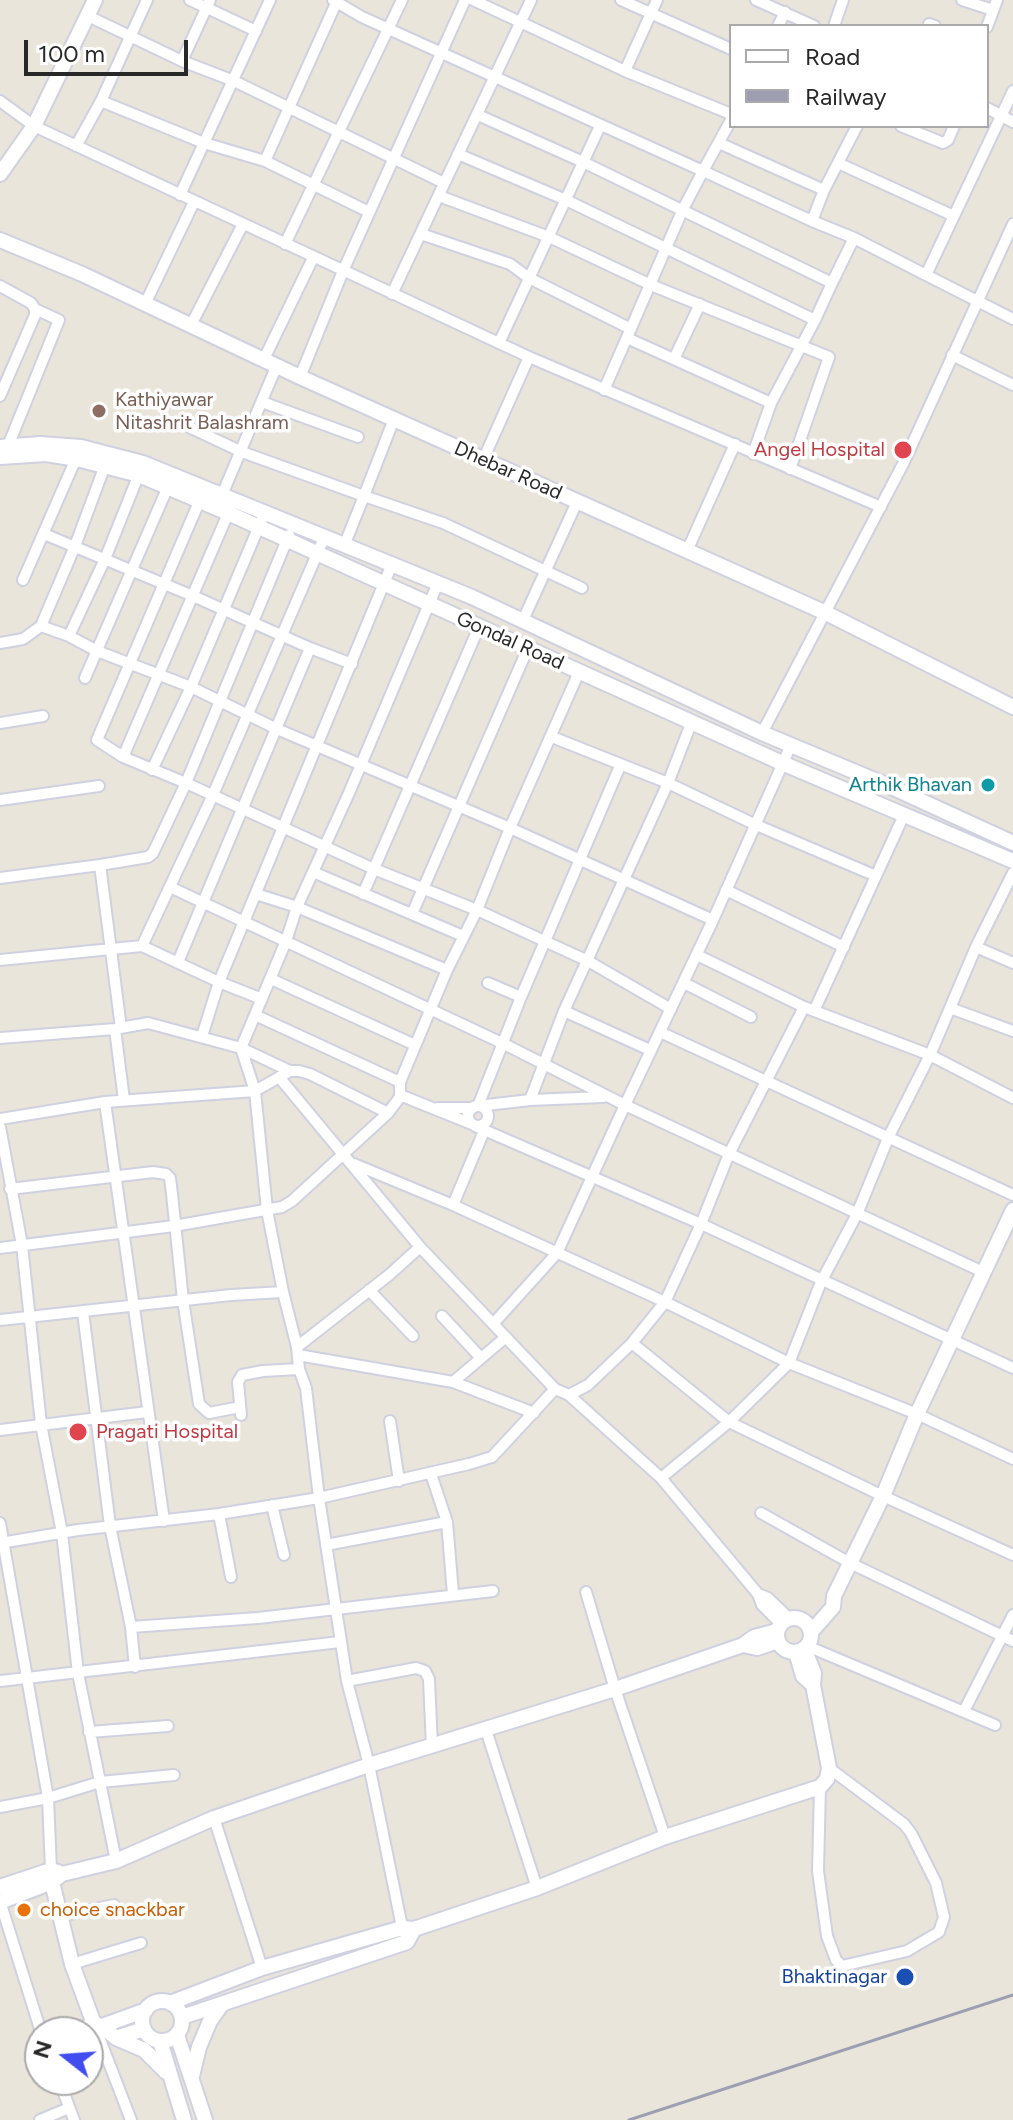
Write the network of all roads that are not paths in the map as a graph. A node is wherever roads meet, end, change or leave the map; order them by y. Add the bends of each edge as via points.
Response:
1 (95, 0) edge
2 (147, 0) edge
3 (190, 0) edge
4 (270, 0) edge
5 (402, 0) edge
6 (465, 0) edge
7 (473, 0) edge
8 (531, 0) edge
9 (621, 0) edge
10 (657, 0) edge
11 (756, 0) edge
12 (843, 0) edge
13 (962, 0) edge
14 (335, 1) edge
15 (208, 4) edge
16 (995, 5) edge
17 (785, 12) junction
18 (651, 13) junction
19 (88, 16) junction
20 (520, 22) junction
21 (779, 24) edge
22 (810, 24) edge
23 (835, 24) edge
24 (988, 24) edge
25 (389, 28) junction
26 (256, 31) junction
27 (130, 37) junction
28 (729, 48) edge
29 (442, 52) junction
30 (182, 61) junction
31 (625, 71) junction
32 (496, 77) junction
33 (234, 81) junction
34 (1013, 91) edge
35 (0, 101) edge
36 (101, 101) junction
37 (289, 109) junction
38 (989, 109) edge
39 (478, 115) junction
40 (729, 116) edge
41 (1002, 116) junction
42 (729, 121) edge
43 (1013, 122) edge
44 (34, 126) junction
45 (600, 126) junction
46 (856, 128) edge
47 (906, 128) edge
48 (953, 128) edge
49 (340, 133) junction
50 (204, 143) junction
51 (719, 143) junction
52 (76, 146) junction
53 (458, 154) junction
54 (393, 157) junction
55 (265, 161) junction
56 (583, 162) junction
57 (838, 163) junction
58 (703, 171) junction
59 (0, 174) edge
60 (444, 183) junction
61 (313, 184) junction
62 (824, 190) junction
63 (180, 195) junction
64 (439, 196) junction
65 (566, 200) junction
66 (194, 202) junction
67 (683, 209) junction
68 (369, 212) junction
69 (954, 216) junction
70 (812, 221) junction
71 (243, 224) junction
72 (1013, 224) edge
73 (421, 234) junction
74 (549, 237) junction
75 (854, 238) junction
76 (0, 240) edge
77 (285, 244) junction
78 (1002, 248) junction
79 (666, 250) junction
80 (1013, 253) edge
81 (313, 258) junction
82 (343, 271) junction
83 (926, 275) junction
84 (529, 278) junction
85 (832, 283) junction
86 (651, 285) junction
87 (0, 286) edge
88 (392, 294) junction
89 (977, 302) junction
90 (145, 304) junction
91 (700, 304) junction
92 (35, 309) junction
93 (1013, 319) edge
94 (815, 320) junction
95 (191, 325) junction
96 (629, 334) junction
97 (499, 343) junction
98 (801, 348) junction
99 (952, 355) junction
100 (529, 357) junction
101 (674, 359) junction
102 (270, 362) junction
103 (300, 377) junction
104 (1013, 385) edge
105 (604, 390) junction
106 (0, 396) edge
107 (262, 402) junction
108 (771, 403) junction
109 (394, 419) junction
110 (191, 428) dead end
111 (358, 437) dead end
112 (735, 444) junction
113 (3, 450) edge
114 (242, 452) junction
115 (79, 453) junction
116 (753, 454) junction
117 (108, 459) junction
118 (483, 460) junction
119 (141, 469) junction
120 (790, 469) junction
121 (170, 482) junction
122 (202, 494) junction
123 (364, 496) junction
124 (577, 502) junction
125 (228, 503) junction
126 (881, 507) junction
127 (265, 512) junction
128 (293, 524) junction
129 (260, 527) junction
130 (44, 534) junction
131 (324, 538) junction
132 (287, 540) junction
133 (75, 546) junction
134 (344, 546) junction
135 (687, 551) junction
136 (318, 554) junction
137 (105, 559) junction
138 (392, 564) junction
139 (132, 570) junction
140 (546, 571) junction
141 (23, 580) dead end
142 (163, 583) junction
143 (438, 583) junction
144 (386, 584) junction
145 (582, 588) dead end
146 (193, 596) junction
147 (430, 604) junction
148 (223, 609) junction
149 (826, 613) junction
150 (523, 620) junction
151 (251, 622) junction
152 (41, 626) junction
153 (479, 627) junction
154 (69, 636) junction
155 (281, 636) junction
156 (0, 643) edge
157 (310, 648) junction
158 (528, 648) junction
159 (97, 651) junction
160 (130, 662) junction
161 (352, 664) junction
162 (579, 672) junction
163 (160, 674) junction
164 (85, 678) dead end
165 (191, 687) junction
166 (219, 699) junction
167 (1013, 707) edge
168 (247, 714) junction
169 (43, 716) dead end
170 (692, 721) junction
171 (0, 723) edge
172 (277, 729) junction
173 (762, 733) junction
174 (552, 737) junction
175 (791, 745) junction
176 (319, 747) junction
177 (123, 757) junction
178 (782, 763) junction
179 (360, 765) junction
180 (620, 766) junction
181 (152, 770) junction
182 (186, 783) junction
183 (668, 783) junction
184 (408, 785) junction
185 (99, 786) dead end
186 (212, 797) junction
187 (0, 800) edge
188 (458, 806) junction
189 (243, 810) junction
190 (904, 815) junction
191 (754, 824) junction
192 (281, 828) junction
193 (510, 828) junction
194 (1013, 843) edge
195 (325, 847) junction
196 (580, 861) junction
197 (1013, 861) edge
198 (100, 865) junction
199 (374, 869) junction
200 (313, 872) junction
201 (1013, 873) edge
202 (876, 876) junction
203 (0, 878) edge
204 (624, 878) junction
205 (170, 887) junction
206 (425, 888) junction
207 (726, 890) junction
208 (256, 894) junction
209 (363, 894) junction
210 (204, 901) junction
211 (297, 907) junction
212 (477, 910) junction
213 (412, 914) junction
214 (713, 920) junction
215 (245, 921) junction
216 (463, 936) junction
217 (286, 941) junction
218 (545, 942) junction
219 (142, 946) junction
220 (844, 947) junction
221 (976, 947) junction
222 (109, 948) junction
223 (697, 955) junction
224 (0, 960) edge
225 (588, 961) junction
226 (178, 962) junction
227 (1013, 963) edge
228 (447, 970) junction
229 (271, 979) junction
230 (219, 982) junction
231 (488, 983) dead end
232 (684, 983) junction
233 (521, 997) junction
234 (262, 999) junction
235 (950, 1008) junction
236 (671, 1009) junction
237 (809, 1009) junction
238 (431, 1010) junction
239 (564, 1011) junction
240 (255, 1015) junction
241 (751, 1017) dead end
242 (118, 1028) junction
243 (1013, 1031) edge
244 (660, 1032) junction
245 (202, 1036) junction
246 (0, 1038) edge
247 (502, 1043) junction
248 (415, 1045) junction
249 (241, 1048) junction
250 (650, 1050) junction
251 (930, 1055) junction
252 (544, 1064) junction
253 (284, 1074) junction
254 (767, 1081) junction
255 (400, 1082) junction
256 (255, 1091) junction
257 (400, 1095) junction
258 (605, 1096) junction
259 (1013, 1098) edge
260 (124, 1100) junction
261 (530, 1100) junction
262 (105, 1102) junction
263 (625, 1105) junction
264 (475, 1107) junction
265 (432, 1108) junction
266 (388, 1113) junction
267 (0, 1119) edge
268 (0, 1127) edge
269 (477, 1127) junction
270 (889, 1136) junction
271 (729, 1154) junction
272 (348, 1158) junction
273 (590, 1177) junction
274 (116, 1178) junction
275 (10, 1189) junction
276 (1013, 1195) edge
277 (453, 1205) junction
278 (273, 1208) junction
279 (1013, 1210) edge
280 (857, 1214) junction
281 (701, 1224) junction
282 (174, 1226) junction
283 (125, 1231) junction
284 (22, 1245) junction
285 (420, 1247) junction
286 (0, 1248) edge
287 (557, 1253) junction
288 (983, 1272) junction
289 (821, 1282) junction
290 (369, 1290) junction
291 (283, 1292) junction
292 (183, 1300) junction
293 (665, 1302) junction
294 (134, 1307) junction
295 (83, 1312) junction
296 (442, 1316) dead end
297 (29, 1318) junction
298 (0, 1320) edge
299 (493, 1324) junction
300 (413, 1336) dead end
301 (506, 1337) junction
302 (954, 1339) junction
303 (632, 1343) junction
304 (297, 1351) junction
305 (481, 1358) junction
306 (789, 1363) junction
307 (1013, 1368) edge
308 (299, 1369) junction
309 (453, 1382) junction
310 (555, 1389) junction
311 (569, 1395) junction
312 (147, 1412) junction
313 (534, 1413) junction
314 (917, 1414) junction
315 (97, 1418) junction
316 (390, 1421) dead end
317 (729, 1422) junction
318 (41, 1424) junction
319 (0, 1430) edge
320 (1013, 1459) edge
321 (431, 1474) junction
322 (661, 1478) junction
323 (399, 1481) junction
324 (883, 1496) junction
325 (319, 1498) junction
326 (272, 1505) junction
327 (761, 1513) dead end
328 (219, 1514) junction
329 (164, 1521) junction
330 (447, 1522) junction
331 (0, 1523) edge
332 (110, 1526) junction
333 (62, 1533) junction
334 (1, 1543) edge
335 (326, 1545) junction
336 (284, 1555) dead end
337 (1013, 1555) edge
338 (850, 1563) junction
339 (231, 1577) dead end
340 (493, 1591) dead end
341 (586, 1592) dead end
342 (453, 1594) junction
343 (335, 1610) junction
344 (1013, 1615) edge
345 (131, 1627) junction
346 (781, 1629) junction
347 (1008, 1638) edge
348 (805, 1641) junction
349 (340, 1642) junction
350 (135, 1667) junction
351 (78, 1673) junction
352 (28, 1678) junction
353 (0, 1681) edge
354 (347, 1681) junction
355 (615, 1689) junction
356 (964, 1711) junction
357 (995, 1725) dead end
358 (168, 1726) dead end
359 (486, 1730) junction
360 (89, 1732) junction
361 (432, 1747) junction
362 (369, 1765) junction
363 (829, 1768) junction
364 (174, 1775) dead end
365 (100, 1782) junction
366 (820, 1787) junction
367 (48, 1798) junction
368 (0, 1807) edge
369 (214, 1818) junction
370 (665, 1837) junction
371 (116, 1861) junction
372 (55, 1875) junction
373 (0, 1887) edge
374 (537, 1888) junction
375 (0, 1902) edge
376 (114, 1905) dead end
377 (61, 1916) junction
378 (408, 1933) junction
379 (141, 1943) dead end
380 (72, 1964) junction
381 (262, 1968) junction
382 (170, 2003) junction
383 (222, 2004) junction
384 (146, 2010) junction
385 (36, 2016) edge
386 (94, 2016) edge
387 (182, 2017) junction
388 (104, 2023) edge
389 (104, 2029) edge
390 (144, 2029) junction
391 (177, 2035) junction
392 (116, 2038) junction
393 (160, 2041) junction
394 (104, 2042) edge
395 (171, 2078) junction
396 (191, 2079) junction
397 (65, 2096) edge
398 (69, 2108) junction
399 (40, 2120) edge
400 (74, 2120) edge
401 (131, 2120) edge
402 (184, 2120) edge
403 (205, 2120) edge

1 - 19 main road
2 - 27 street
3 - 15 street
4 - 26 street
5 - 25 street
6 - 29 street
7 - 20 street
8 - 20 street
9 - 18 street
10 - 18 street
11 - 17 street
12 - 23 street
13 - 16 street
14 - 25 street
14 - 37 street
15 - 26 street
15 - 30 street
16 - 24 street
17 - 21 street
17 - 22 street
18 - 28 street
18 - 31 street
19 - 27 street
19 - 44 main road
20 - 31 street
20 - 32 street
25 - 29 street
25 - 49 street
26 - 33 street
27 - 30 street
27 - 36 street
29 - 32 street
29 - 54 street
30 - 33 street
31 - 40 street
32 - 39 street
32 - 45 street
33 - 37 street
33 - 50 street
34 - 41 street
35 - 44 street
36 - 50 street
36 - 52 street
37 - 49 street
37 - 55 street
38 - 41 street
39 - 53 street
39 - 56 street
41 - 43 street
41 - 69 street
42 - 51 street
44 - 52 street
44 - 59 main road
45 - 56 street
45 - 58 street
46 - 57 street
47 - 48 street via 943,143
49 - 54 street
49 - 61 street
50 - 55 street
50 - 63 street
51 - 58 street
51 - 62 street
52 - 63 street
53 - 60 street
53 - 65 street
54 - 60 street
54 - 68 street
55 - 61 street
56 - 65 street
56 - 67 street
57 - 62 street
57 - 69 street
58 - 67 street
58 - 70 street
60 - 64 street
61 - 68 street
61 - 77 street
62 - 70 street
63 - 66 street
64 - 73 street
64 - 74 street
65 - 74 street
65 - 79 street
66 - 71 street
66 - 90 street
67 - 79 street
67 - 85 street
68 - 82 street
69 - 83 street
70 - 75 street
71 - 77 street
71 - 95 street
72 - 78 street
73 - 84 street via 496,258
73 - 88 street
74 - 84 street
74 - 86 street
75 - 83 street
75 - 85 street
76 - 90 main road, Dhebar Road
77 - 81 street
78 - 80 street
78 - 89 street
79 - 86 street
79 - 94 street
81 - 82 street
81 - 102 street
82 - 88 street
82 - 103 street
83 - 89 street
84 - 96 street
84 - 97 street
85 - 94 street
86 - 91 street
86 - 96 street
87 - 92 street
88 - 97 street
89 - 93 street
89 - 99 street
90 - 95 main road, Dhebar Road
91 - 98 street
91 - 101 street
92 - 106 street
92 - 113 street via 59,320
94 - 98 street
95 - 102 main road, Dhebar Road
96 - 101 street
96 - 105 street
97 - 100 street
98 - 108 street
98 - 120 street via 829,357
99 - 104 street
99 - 126 street
100 - 105 street
100 - 118 street
101 - 108 street
102 - 103 main road, Dhebar Road
102 - 107 street
103 - 109 main road, Dhebar Road
105 - 112 street
107 - 111 street
107 - 114 street
108 - 116 street
109 - 118 main road, Dhebar Road
109 - 123 street
110 - 114 street
112 - 116 street
112 - 135 street
113 - 115 main road, Gondal Road
114 - 123 street
114 - 125 street
115 - 117 main road, Gondal Road
115 - 130 street
116 - 120 street
117 - 119 main road, Gondal Road
117 - 133 street
118 - 124 main road, Dhebar Road
119 - 121 main road, Gondal Road
119 - 137 street
120 - 126 street
121 - 122 main road, Gondal Road
121 - 139 street
122 - 125 main road, Gondal Road
122 - 142 street
123 - 134 street
123 - 140 street via 443,523
124 - 135 main road, Dhebar Road
124 - 140 street
125 - 127 main road, Gondal Road
125 - 129 main road, Gondal Road
125 - 146 street
126 - 149 street
127 - 128 main road, Gondal Road
127 - 129 street
128 - 131 main road, Gondal Road
128 - 132 street
129 - 132 main road, Gondal Road
129 - 148 street
130 - 133 street
130 - 141 street
131 - 134 main road, Gondal Road
131 - 136 street
132 - 136 main road, Gondal Road
132 - 151 street
133 - 137 street
133 - 152 street
134 - 138 main road, Gondal Road
135 - 149 main road, Dhebar Road
136 - 144 main road, Gondal Road
136 - 155 street
137 - 139 street
137 - 154 street
138 - 143 main road, Gondal Road
138 - 144 street
139 - 142 street
139 - 159 street
140 - 145 street
140 - 150 street
142 - 146 street
142 - 160 street
143 - 147 street
143 - 150 main road, Gondal Road
144 - 147 main road, Gondal Road
144 - 161 street
146 - 148 street
146 - 163 street
147 - 153 main road, Gondal Road
147 - 179 street
148 - 151 street
148 - 165 street
149 - 167 main road, Dhebar Road
149 - 173 street
150 - 173 main road, Gondal Road
151 - 155 street
151 - 166 street
152 - 154 street
152 - 156 street via 23,639
153 - 158 main road, Gondal Road
153 - 184 street
154 - 159 street
155 - 157 street
155 - 168 street
157 - 161 street
157 - 172 street
158 - 162 main road, Gondal Road
158 - 188 street
159 - 160 street
159 - 164 street
160 - 163 street
160 - 177 street via 97,740
161 - 176 street
162 - 170 main road, Gondal Road
162 - 174 street
163 - 165 street
163 - 177 street
165 - 166 street
165 - 181 street
166 - 168 street
166 - 182 street
168 - 172 street
168 - 186 street
169 - 171 street
170 - 178 main road, Gondal Road
170 - 183 street
172 - 176 street
172 - 189 street
173 - 175 main road, Gondal Road
174 - 180 street
174 - 193 street
175 - 178 street
175 - 194 main road, Gondal Road
176 - 179 street
176 - 192 street
177 - 181 street
178 - 190 main road, Gondal Road
178 - 191 street
179 - 184 street
179 - 195 street
180 - 183 street
180 - 196 street
181 - 182 street
182 - 186 street
182 - 198 street via 153,853
183 - 191 street
183 - 204 street
184 - 188 street
184 - 199 street
185 - 187 street
186 - 189 street
186 - 205 street
188 - 193 street
188 - 206 street
189 - 192 street
189 - 210 street
190 - 197 main road, Gondal Road
190 - 202 street
191 - 202 street
191 - 207 street
192 - 195 street
192 - 208 street
193 - 196 street
193 - 212 street
195 - 199 street
195 - 200 street
196 - 204 street
196 - 218 street
198 - 203 street
198 - 222 street
199 - 206 street
199 - 209 street
200 - 209 street
200 - 211 street
201 - 221 street
202 - 220 street
204 - 214 street
204 - 225 street
205 - 210 street
205 - 219 street
206 - 212 street
206 - 213 street
207 - 214 street
207 - 220 street
208 - 211 street
208 - 215 street
209 - 213 street
210 - 215 street
210 - 226 street
211 - 217 street
211 - 228 street
212 - 216 street
212 - 218 street
213 - 216 street
214 - 223 street
215 - 217 street
215 - 230 street
216 - 228 street
217 - 229 street
217 - 238 street
218 - 225 street
218 - 233 street
219 - 222 street
219 - 226 street
220 - 237 street
221 - 227 street
221 - 235 street
222 - 224 street
222 - 242 street
223 - 232 street
223 - 237 street
225 - 236 street
225 - 239 street
226 - 230 street
228 - 238 street
229 - 234 street
229 - 248 street
230 - 234 street
230 - 245 street
231 - 233 street
232 - 236 street
232 - 241 street
233 - 247 street
234 - 240 street
235 - 243 street
235 - 251 street
236 - 244 street
237 - 251 street
237 - 254 street
238 - 247 street
238 - 248 street
239 - 250 street
239 - 252 street
240 - 249 street
240 - 255 street
242 - 245 street via 148,1023
242 - 246 street
242 - 260 street
244 - 250 street
244 - 254 street
245 - 249 street
247 - 252 street
247 - 264 street
248 - 255 street
249 - 253 street
249 - 256 street
250 - 263 street
251 - 259 street
251 - 270 street
252 - 258 street
252 - 261 street
253 - 256 street
253 - 266 street via 310,1074
253 - 272 street
254 - 270 street
254 - 271 street
255 - 257 street
256 - 260 street
256 - 278 street
257 - 265 street
257 - 266 street
258 - 261 street
258 - 263 street
260 - 262 street
261 - 264 street
262 - 267 street
262 - 274 street
263 - 271 street
263 - 273 street
264 - 265 street
264 - 269 street via 468,1116
264 - 269 street via 488,1117
265 - 269 street
266 - 272 street
268 - 275 street
269 - 273 street
269 - 277 street
270 - 276 street
270 - 280 street
271 - 280 street
271 - 281 street
272 - 277 street
272 - 278 street
272 - 285 street
273 - 281 street
273 - 287 street
274 - 275 street
274 - 282 street via 166,1174
274 - 283 street
275 - 284 street
277 - 287 street
278 - 282 street
278 - 291 street
279 - 288 main road
280 - 288 street
280 - 289 street
281 - 289 street
281 - 293 street
282 - 283 street
282 - 292 street
283 - 284 street
283 - 294 street
284 - 286 street
284 - 297 street
285 - 290 street
285 - 299 street
287 - 293 street
287 - 299 street
288 - 302 main road
289 - 302 street
289 - 306 street
290 - 300 street
290 - 304 street
291 - 292 street
291 - 304 street
292 - 294 street
292 - 308 street via 199,1404 209,1413 240,1411 242,1375
293 - 303 street
293 - 306 street
294 - 295 street
294 - 312 street
295 - 297 street
295 - 315 street
296 - 305 street
297 - 298 street
297 - 318 street
299 - 301 street
301 - 305 street
301 - 310 street
302 - 307 street
302 - 314 main road
303 - 311 street via 588,1385
303 - 317 street
304 - 308 street
304 - 309 street
305 - 309 street
306 - 314 street
306 - 317 street
308 - 325 street via 306,1388
309 - 313 street
310 - 311 street
310 - 313 street
311 - 322 street
312 - 315 street
312 - 329 street
313 - 321 street via 492,1457
314 - 320 street
314 - 324 main road
315 - 318 street
315 - 332 street
316 - 323 street
317 - 322 street
317 - 324 street
318 - 319 street
318 - 333 street
321 - 323 street
321 - 330 street
322 - 346 street
323 - 325 street
324 - 337 street
324 - 338 main road
325 - 326 street
325 - 335 street
326 - 328 street
326 - 336 street
327 - 338 street
328 - 329 street
328 - 339 street
329 - 332 street
330 - 335 street
330 - 342 street
331 - 334 street
332 - 333 street
332 - 345 street
333 - 334 street
333 - 351 street
334 - 352 street
335 - 343 street
338 - 347 street
338 - 348 main road via 833,1607
340 - 342 street
341 - 355 street
342 - 343 street
343 - 345 street
343 - 349 street
344 - 347 street
345 - 350 street
346 - 348 main road via 785,1650
346 - 348 main road via 799,1618
346 - 355 main road via 757,1648 743,1645
347 - 356 street
348 - 356 street
348 - 363 main road
349 - 350 street
349 - 354 street
350 - 351 street
351 - 352 street
351 - 360 street
352 - 353 street
352 - 367 street
354 - 361 street via 416,1668 425,1671
354 - 362 street
355 - 359 main road
355 - 370 street
356 - 357 street
358 - 360 street
359 - 361 main road
359 - 374 street
360 - 365 street
361 - 362 main road
362 - 369 main road
362 - 378 street
363 - 366 main road
363 - 366 street via 911,1833 936,1883 944,1917 939,1932 907,1951 842,1966 836,1960 827,1936 818,1871
364 - 365 street
365 - 367 street
365 - 371 street
366 - 370 main road
367 - 368 street
367 - 372 street
369 - 371 main road
369 - 381 street
370 - 374 main road
371 - 372 main road
372 - 373 main road
372 - 375 main road
372 - 377 main road
374 - 378 main road
375 - 385 street
376 - 377 street
377 - 380 main road
378 - 381 main road
378 - 383 main road
379 - 380 street
380 - 386 main road
381 - 382 main road
382 - 384 main road via 156,2002
382 - 387 main road
383 - 387 main road
383 - 396 main road via 199,2047
384 - 388 main road
384 - 390 main road
387 - 391 main road
389 - 392 main road
390 - 392 main road
390 - 393 main road
391 - 393 main road
391 - 396 main road
392 - 395 main road via 144,2050
393 - 395 main road
394 - 401 street
395 - 402 main road
396 - 403 main road
397 - 398 street
398 - 399 street
398 - 400 street

